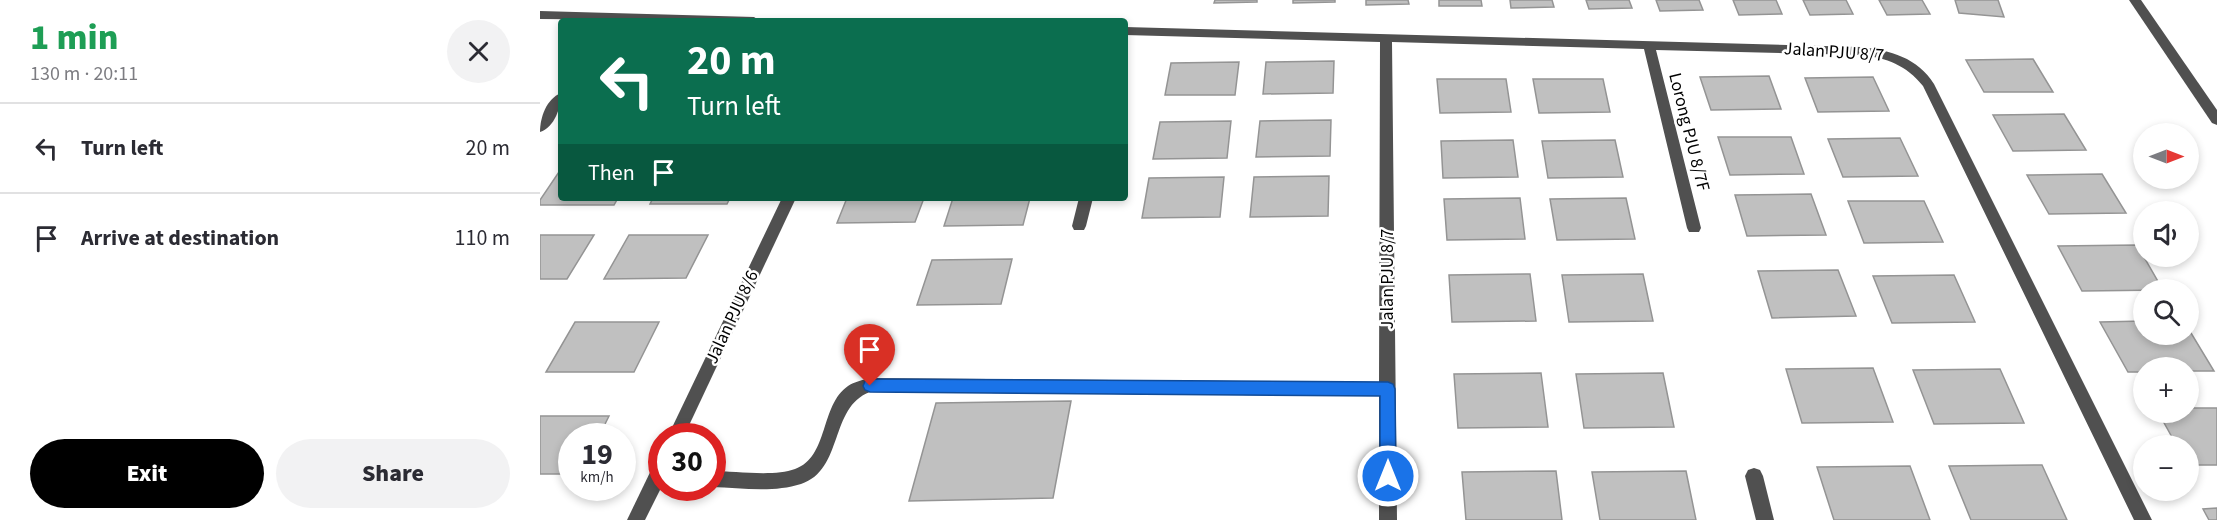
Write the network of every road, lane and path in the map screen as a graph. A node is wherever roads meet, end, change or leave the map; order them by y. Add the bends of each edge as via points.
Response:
1 (2135, 0) edge
2 (540, 15) edge
3 (598, 18) edge
4 (1128, 35) edge
5 (1386, 38) junction
6 (1649, 45) junction
7 (558, 102) edge
8 (2217, 120) edge
9 (540, 127) edge
10 (788, 201) edge
11 (1085, 201) edge
12 (1079, 226) dead end
13 (1694, 228) dead end
14 (1388, 389) junction
15 (682, 423) edge
16 (1754, 476) dead end
17 (726, 479) edge
18 (648, 497) edge
19 (636, 520) edge
20 (1388, 520) edge
21 (1765, 520) edge
22 (2143, 520) edge

1 - 8 street
2 - 3 street
4 - 5 street, Jalan PJU 8/7
5 - 6 street, Jalan PJU 8/7
5 - 14 street, Jalan PJU 8/7
6 - 13 street, Lorong PJU 8/7F
6 - 22 street, Jalan PJU 8/7 via 1880,52 1918,69
7 - 9 street
10 - 15 street, Jalan PJU 8/6
11 - 12 street
14 - 17 street via 861,387 844,398 821,455 808,471 789,478
14 - 20 street, Jalan PJU 8/7
16 - 21 street
18 - 19 street

